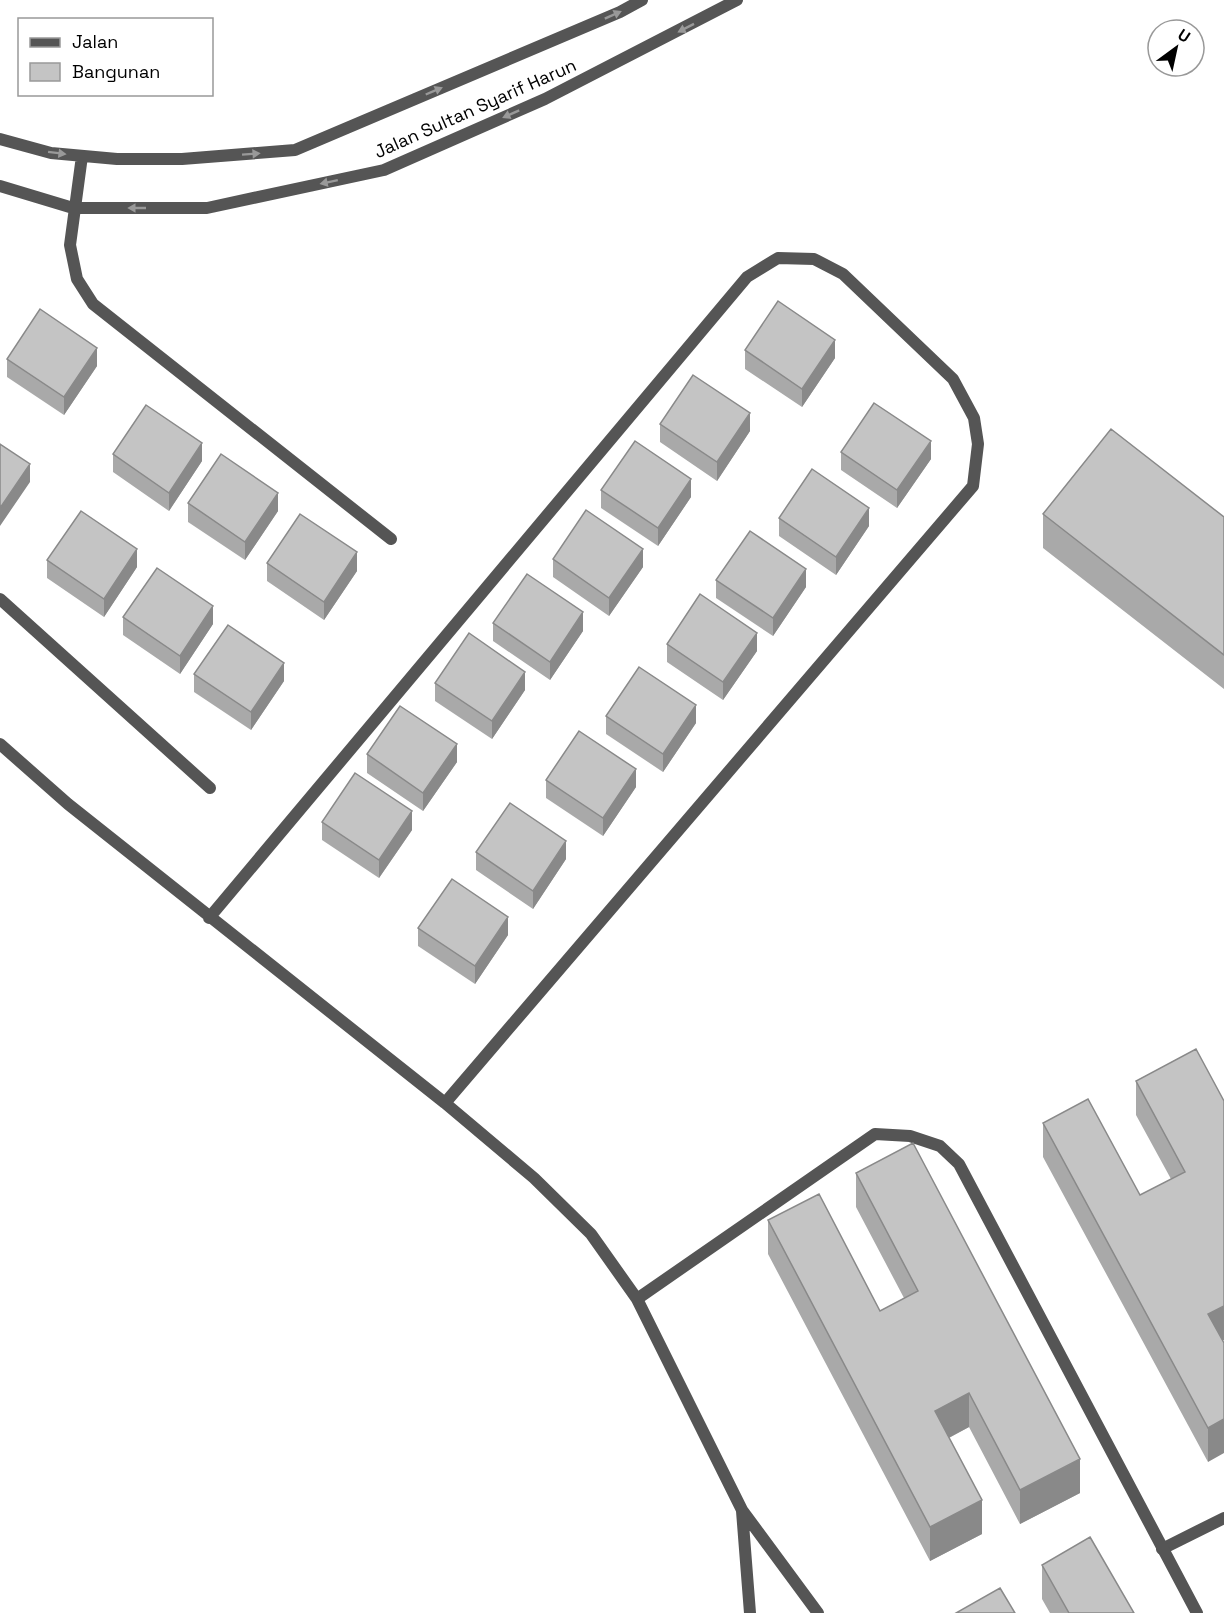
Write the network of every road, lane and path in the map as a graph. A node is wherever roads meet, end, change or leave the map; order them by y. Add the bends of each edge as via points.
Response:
1 (642, 0) edge
2 (737, 0) edge
3 (0, 140) edge
4 (82, 156) junction
5 (0, 186) edge
6 (73, 208) junction
7 (391, 539) dead end
8 (0, 599) edge
9 (0, 744) edge
10 (210, 788) dead end
11 (209, 918) junction
12 (445, 1103) junction
13 (637, 1299) junction
14 (742, 1510) junction
15 (1224, 1518) edge
16 (1162, 1549) junction
17 (750, 1613) edge
18 (818, 1613) edge
19 (1197, 1613) edge

4 -> 1 street via 182,159 295,150
2 -> 6 street, Jalan Sultan Syarif Harun via 545,99 384,170 207,208
3 -> 4 street
4 - 6 street
5 - 6 street, Jalan Sultan Syarif Harun
6 - 7 street via 70,245 77,279 93,304
8 - 10 street
9 - 11 street
11 - 12 street
11 - 12 street via 747,277 778,258 814,259 843,274 953,379 974,418 978,444 973,486
12 - 13 street via 534,1178 591,1234
13 - 14 street
13 - 16 street via 875,1134 910,1136 940,1146 959,1164
14 - 17 street
14 - 18 street
15 - 16 street
16 - 19 street

